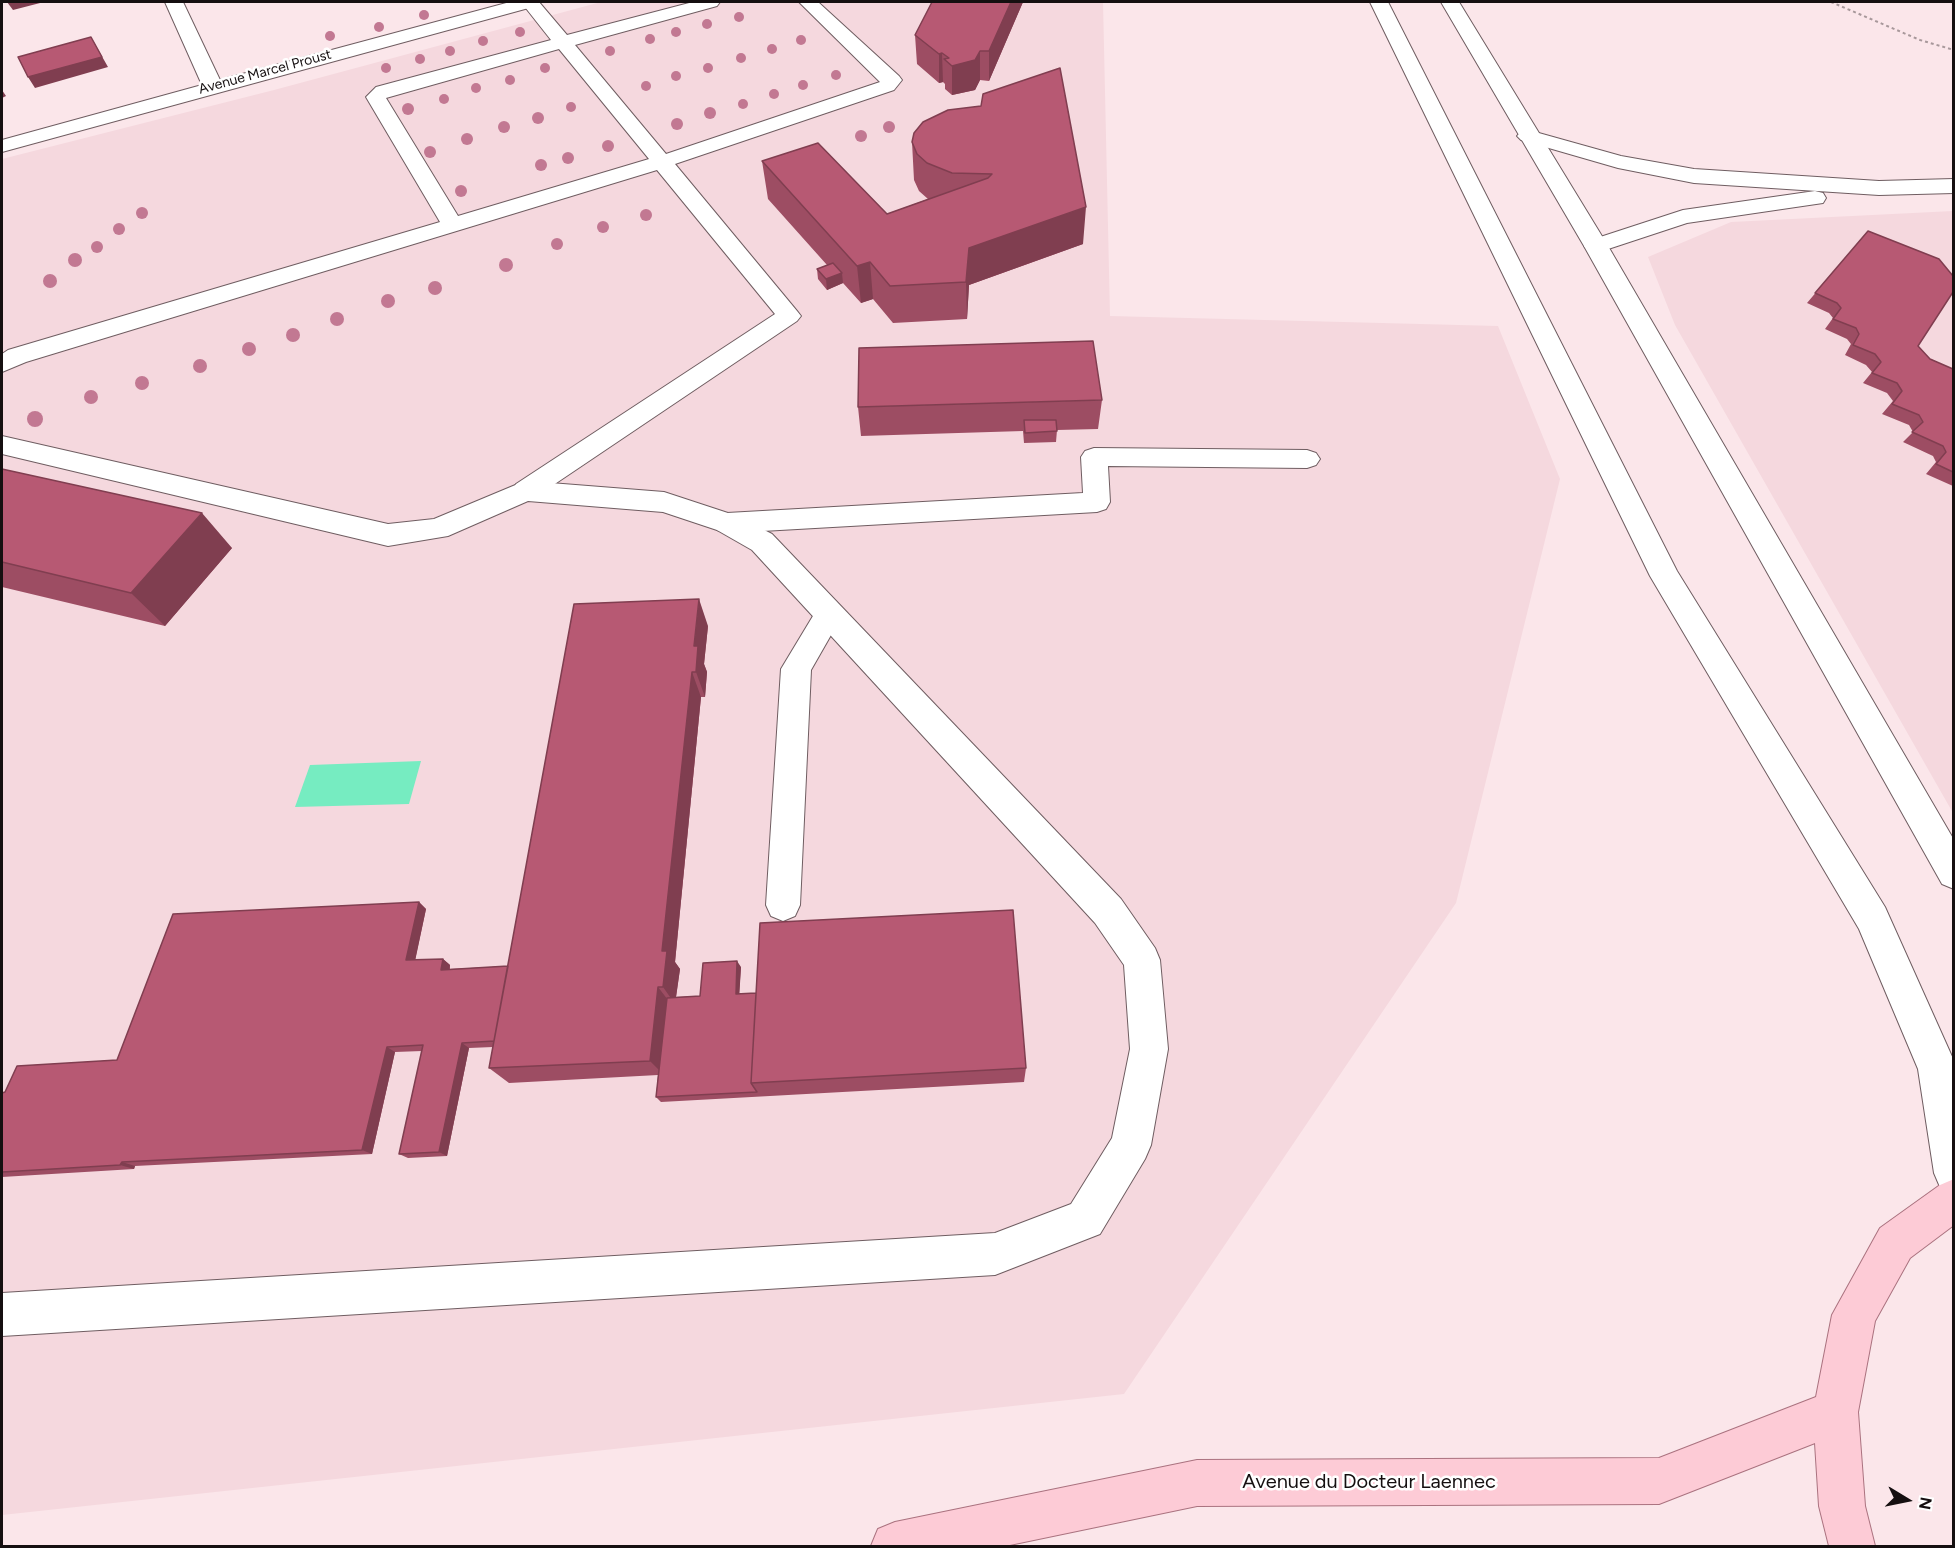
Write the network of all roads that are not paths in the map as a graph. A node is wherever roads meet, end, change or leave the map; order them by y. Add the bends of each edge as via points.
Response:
1 (174, 2) edge
2 (529, 2) edge
3 (711, 2) edge
4 (808, 2) edge
5 (1378, 2) edge
6 (1450, 2) edge
7 (564, 43) junction
8 (213, 86) junction
9 (1528, 136) junction
10 (2, 146) edge
11 (662, 162) junction
12 (1953, 186) edge
13 (1879, 188) junction
14 (453, 225) junction
15 (1596, 246) junction
16 (2, 364) edge
17 (2, 445) edge
18 (1307, 459) dead end
19 (525, 491) junction
20 (727, 523) junction
21 (830, 614) junction
22 (1953, 873) edge
23 (783, 905) dead end
24 (1953, 1173) edge
25 (1953, 1199) edge
26 (2, 1315) edge
27 (1836, 1412) junction
28 (895, 1546) edge
29 (1851, 1546) edge

1 - 8 street
2 - 7 lane
2 - 8 street, Avenue Marcel Proust
3 - 7 lane
4 - 11 lane via 892,80 887,87
5 - 24 street via 1665,576 1872,919 1937,1068
6 - 9 street
7 - 11 lane
7 - 14 lane via 383,91 376,97
8 - 10 street, Avenue Marcel Proust
9 - 13 street via 1618,162 1694,176
9 - 15 street
11 - 14 lane
11 - 19 lane via 789,316
12 - 13 street
13 - 15 street via 1683,218
14 - 16 lane via 17,356
15 - 22 street
17 - 19 street via 388,535 438,529
18 - 20 lane via 1094,457 1097,502
19 - 20 street via 664,502
20 - 21 street via 762,542
21 - 23 lane via 796,669
21 - 26 street via 1108,911 1142,960 1149,1049 1131,1145 1084,1219 995,1254
25 - 27 main road via 1895,1243 1854,1315
27 - 28 main road, Avenue du Docteur Laennec via 1659,1481 1197,1483
27 - 29 main road via 1842,1506

